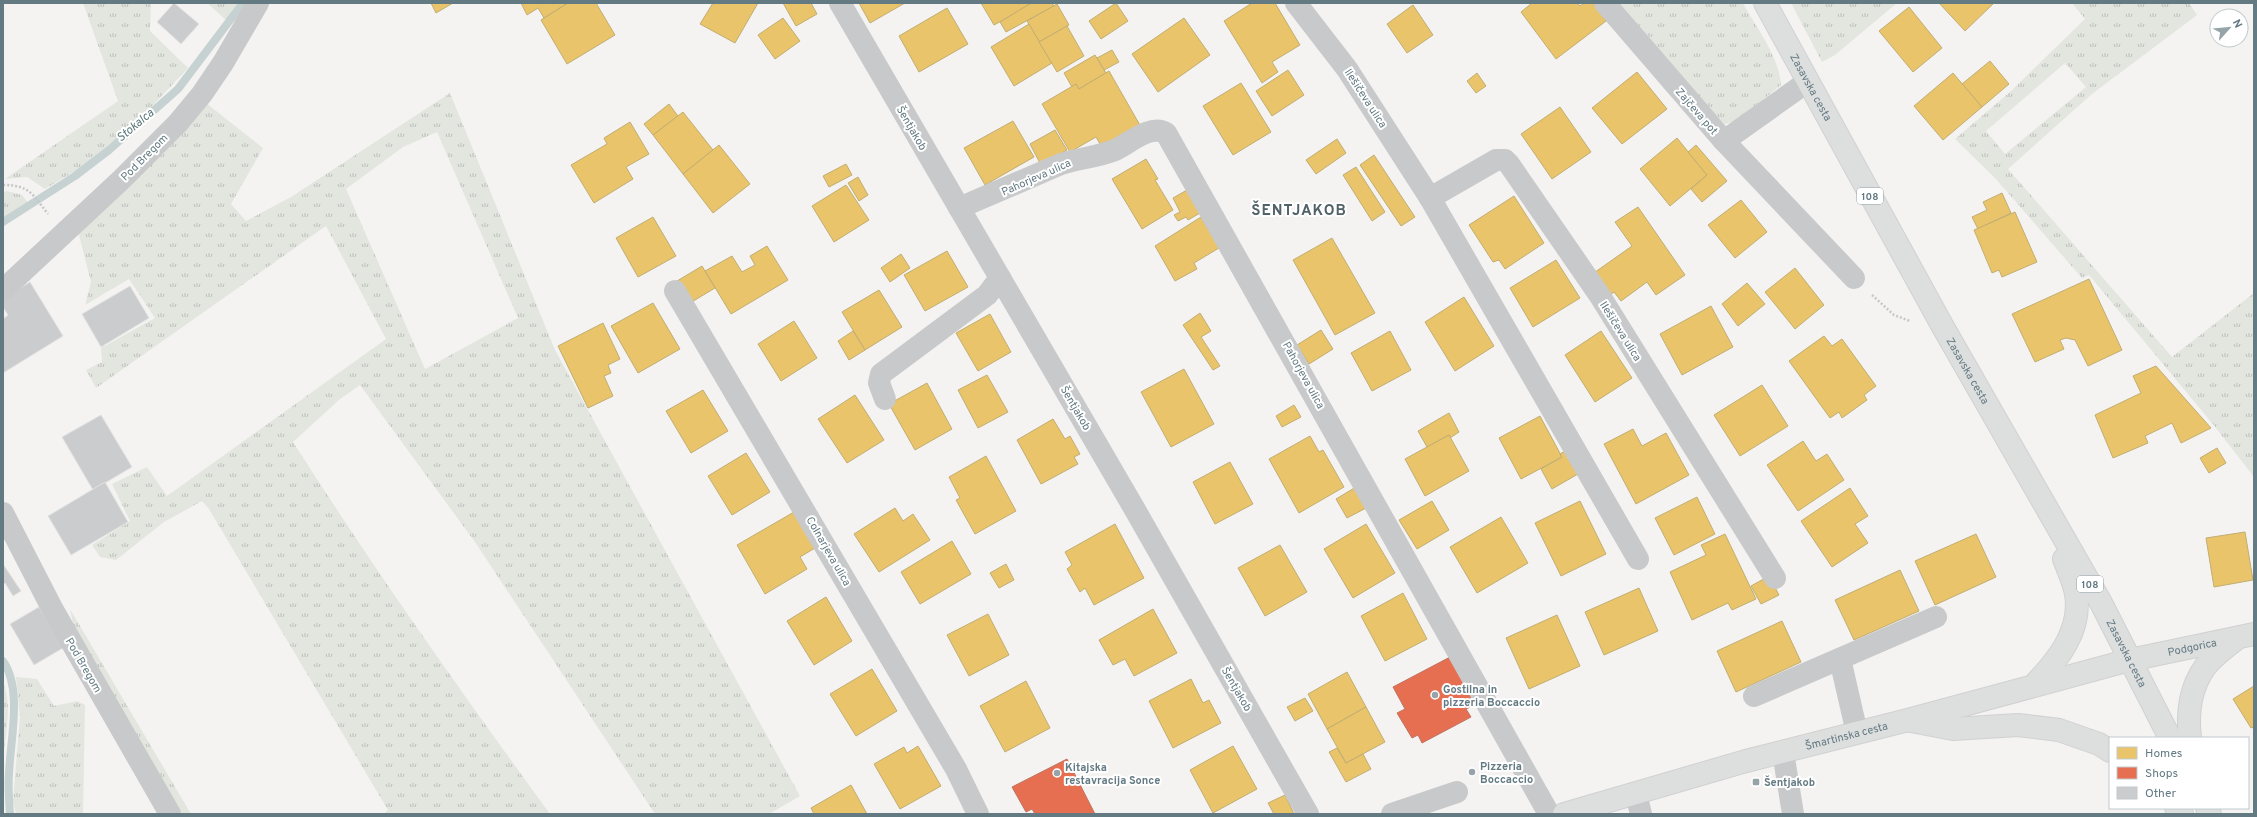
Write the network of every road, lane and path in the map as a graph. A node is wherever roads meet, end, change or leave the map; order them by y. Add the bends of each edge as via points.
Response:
1 (258, 3) edge
2 (840, 3) edge
3 (1296, 3) edge
4 (1604, 3) edge
5 (1765, 3) edge
6 (1807, 82) junction
7 (1724, 141) junction
8 (3, 185) edge
9 (1430, 198) junction
10 (959, 208) junction
11 (45, 209) dead end
12 (1000, 278) junction
13 (1854, 278) joint
14 (3, 290) edge
15 (675, 291) dead end
16 (1943, 327) junction
17 (885, 399) dead end
18 (2047, 511) junction
19 (3, 513) edge
20 (1638, 559) dead end
21 (1775, 578) dead end
22 (1936, 617) dead end
23 (2246, 636) edge
24 (1840, 659) junction
25 (2130, 660) junction
26 (2034, 685) junction
27 (1754, 696) dead end
28 (1908, 720) junction
29 (1857, 733) junction
30 (2169, 737) edge
31 (2190, 737) edge
32 (2109, 750) edge
33 (1783, 752) junction
34 (1457, 792) dead end
35 (1638, 804) edge
36 (170, 814) edge
37 (978, 814) edge
38 (1308, 814) edge
39 (1392, 814) edge
40 (1549, 814) edge
41 (1564, 814) edge
42 (1793, 814) edge

1 - 14 street, Pod Bregom via 223,63 178,123
2 - 10 street, Šentjakob
3 - 9 street, Ilešičeva ulica via 1347,69
4 - 7 street, Zajčeva pot
5 - 6 main road, Zasavska cesta / 108
6 - 7 street, Zajčeva pot
6 - 16 main road, Zasavska cesta / 108
7 - 13 street
8 - 11 path via 19,186 31,192
9 - 20 street, Ilešičeva ulica
9 - 21 street, Ilešičeva ulica via 1496,160 1505,160 1509,164 1600,296
10 - 12 street, Šentjakob
10 - 40 street, Pahorjeva ulica via 1072,160 1114,150 1157,129 1166,132
12 - 17 street via 987,295 881,374 879,383
12 - 38 street, Šentjakob
13 - 16 path via 1894,315 1914,322
15 - 37 street, Colnarjeva ulica via 956,769
16 - 18 main road, Zasavska cesta / 108
18 - 25 main road, Zasavska cesta / 108 via 2100,601
18 - 26 main road via 2076,593 2078,616 2070,638 2054,664
19 - 36 street, Pod Bregom via 60,624
22 - 24 street
23 - 25 main road, Podgorica
23 - 31 main road via 2205,667 2190,696
24 - 27 street
24 - 29 street
25 - 26 main road, Šmartinska cesta
25 - 30 main road, Zasavska cesta / 108
26 - 28 main road, Šmartinska cesta
28 - 29 main road, Šmartinska cesta
28 - 32 main road via 1953,730 2018,725 2059,730 2099,744
29 - 33 main road, Šmartinska cesta
33 - 35 main road, Šmartinska cesta
33 - 42 street
34 - 39 street
35 - 41 main road, Šmartinska cesta

